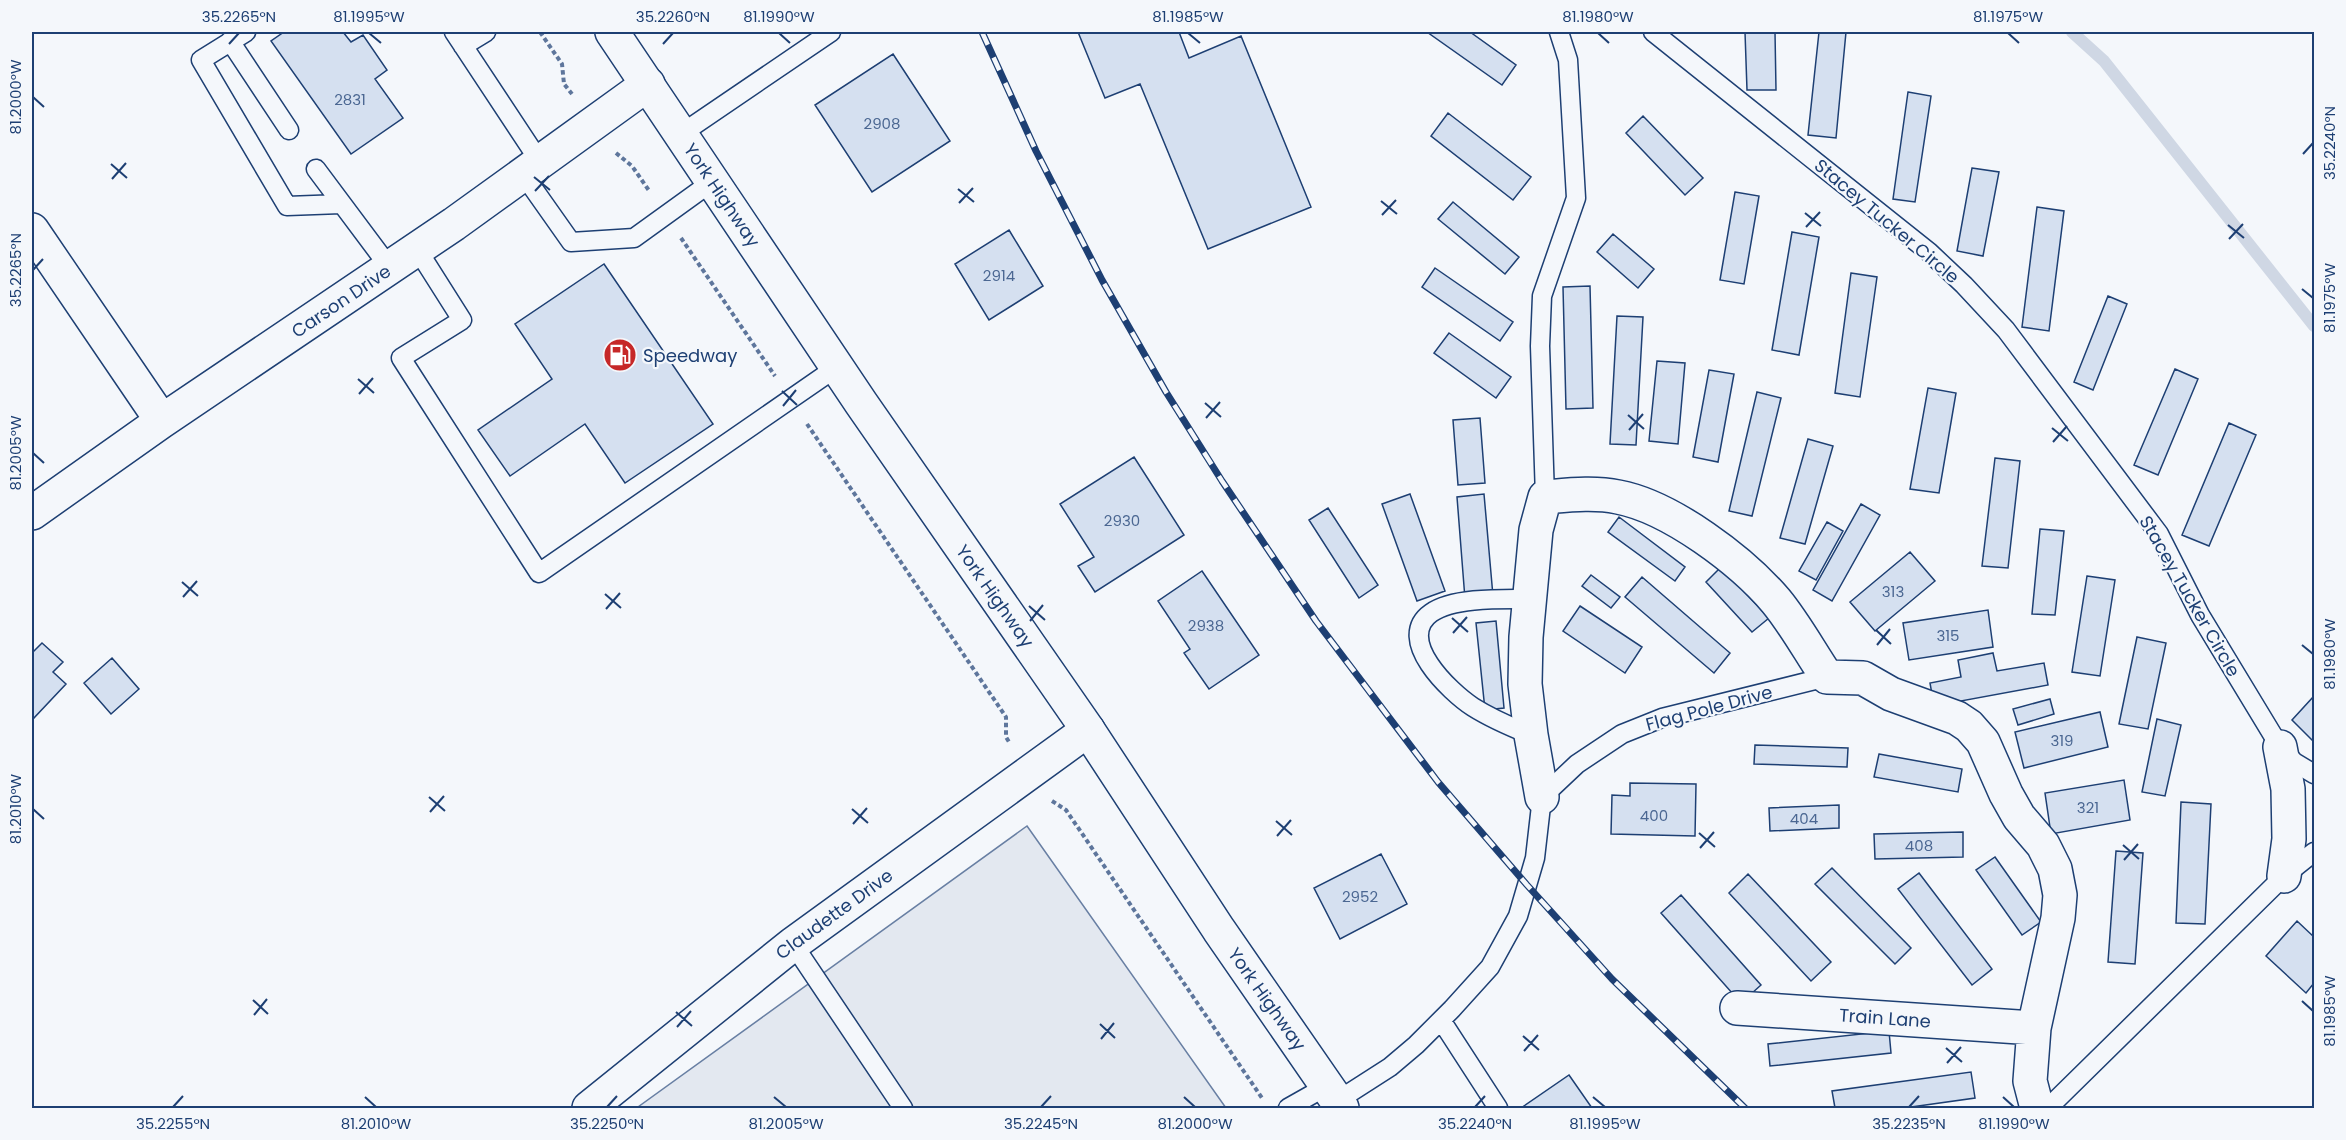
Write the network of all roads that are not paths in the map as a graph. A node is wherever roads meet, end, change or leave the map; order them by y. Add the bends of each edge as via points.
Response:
1 (486, 32) edge
2 (612, 32) edge
3 (831, 32) edge
4 (1653, 32) edge
5 (1564, 34) edge
6 (238, 36) edge
7 (459, 39) edge
8 (648, 84) junction
9 (289, 130) dead end
10 (681, 134) junction
11 (531, 168) junction
12 (316, 169) dead end
13 (713, 181) junction
14 (340, 204) junction
15 (32, 230) edge
16 (417, 249) junction
17 (390, 268) junction
18 (837, 367) junction
19 (162, 421) junction
20 (1545, 497) junction
21 (32, 513) edge
22 (1530, 599) junction
23 (1827, 677) junction
24 (1088, 730) junction
25 (1531, 735) junction
26 (2280, 747) junction
27 (2314, 774) edge
28 (1542, 798) junction
29 (2314, 852) edge
30 (2284, 876) junction
31 (793, 944) junction
32 (1737, 1008) dead end
33 (1442, 1020) junction
34 (2034, 1028) junction
35 (1335, 1098) edge
36 (589, 1108) edge
37 (903, 1108) edge
38 (1288, 1108) edge
39 (1498, 1108) edge
40 (2037, 1108) edge
41 (2048, 1108) edge

1 - 7 lane
2 - 8 street, York Highway
3 - 10 lane
4 - 26 lane, Stacey Tucker Circle via 1929,252 2006,330 2158,534 2200,615
5 - 20 lane via 1576,198 1542,296
6 - 9 lane
6 - 14 lane via 201,60 286,206
7 - 11 lane
8 - 10 street, York Highway
8 - 11 street, Carson Drive
10 - 13 street, York Highway
11 - 13 lane via 571,242 634,238
11 - 16 street, Carson Drive
12 - 14 lane
13 - 18 street, York Highway
14 - 17 lane
15 - 19 street
16 - 17 street, Carson Drive
16 - 18 lane via 462,320 401,358 539,573
17 - 19 street, Carson Drive
18 - 24 street, York Highway
19 - 21 street, Carson Drive
20 - 22 street via 1536,531
20 - 23 street via 1619,497 1660,512 1727,553 1776,602
22 - 25 street via 1525,684
22 - 25 lane via 1489,598 1432,612 1421,623 1418,638 1441,681 1472,706
23 - 28 lane, Flag Pole Drive via 1662,718 1622,734 1577,764
23 - 34 street via 1863,678 1891,694 1957,718 1983,742 2019,817 2043,845 2055,869 2060,895
24 - 31 street, Claudette Drive
24 - 35 street, York Highway
25 - 28 street
26 - 27 lane, Stacey Tucker Circle via 2294,762
26 - 30 street, Stacey Tucker Circle via 2288,789 2289,839
28 - 33 lane via 1535,858 1518,916 1490,967
29 - 30 lane
30 - 41 lane
31 - 36 street, Claudette Drive
31 - 37 lane
32 - 34 street, Train Lane
33 - 35 lane via 1390,1067
33 - 39 lane
34 - 40 street via 2030,1081
35 - 38 lane

